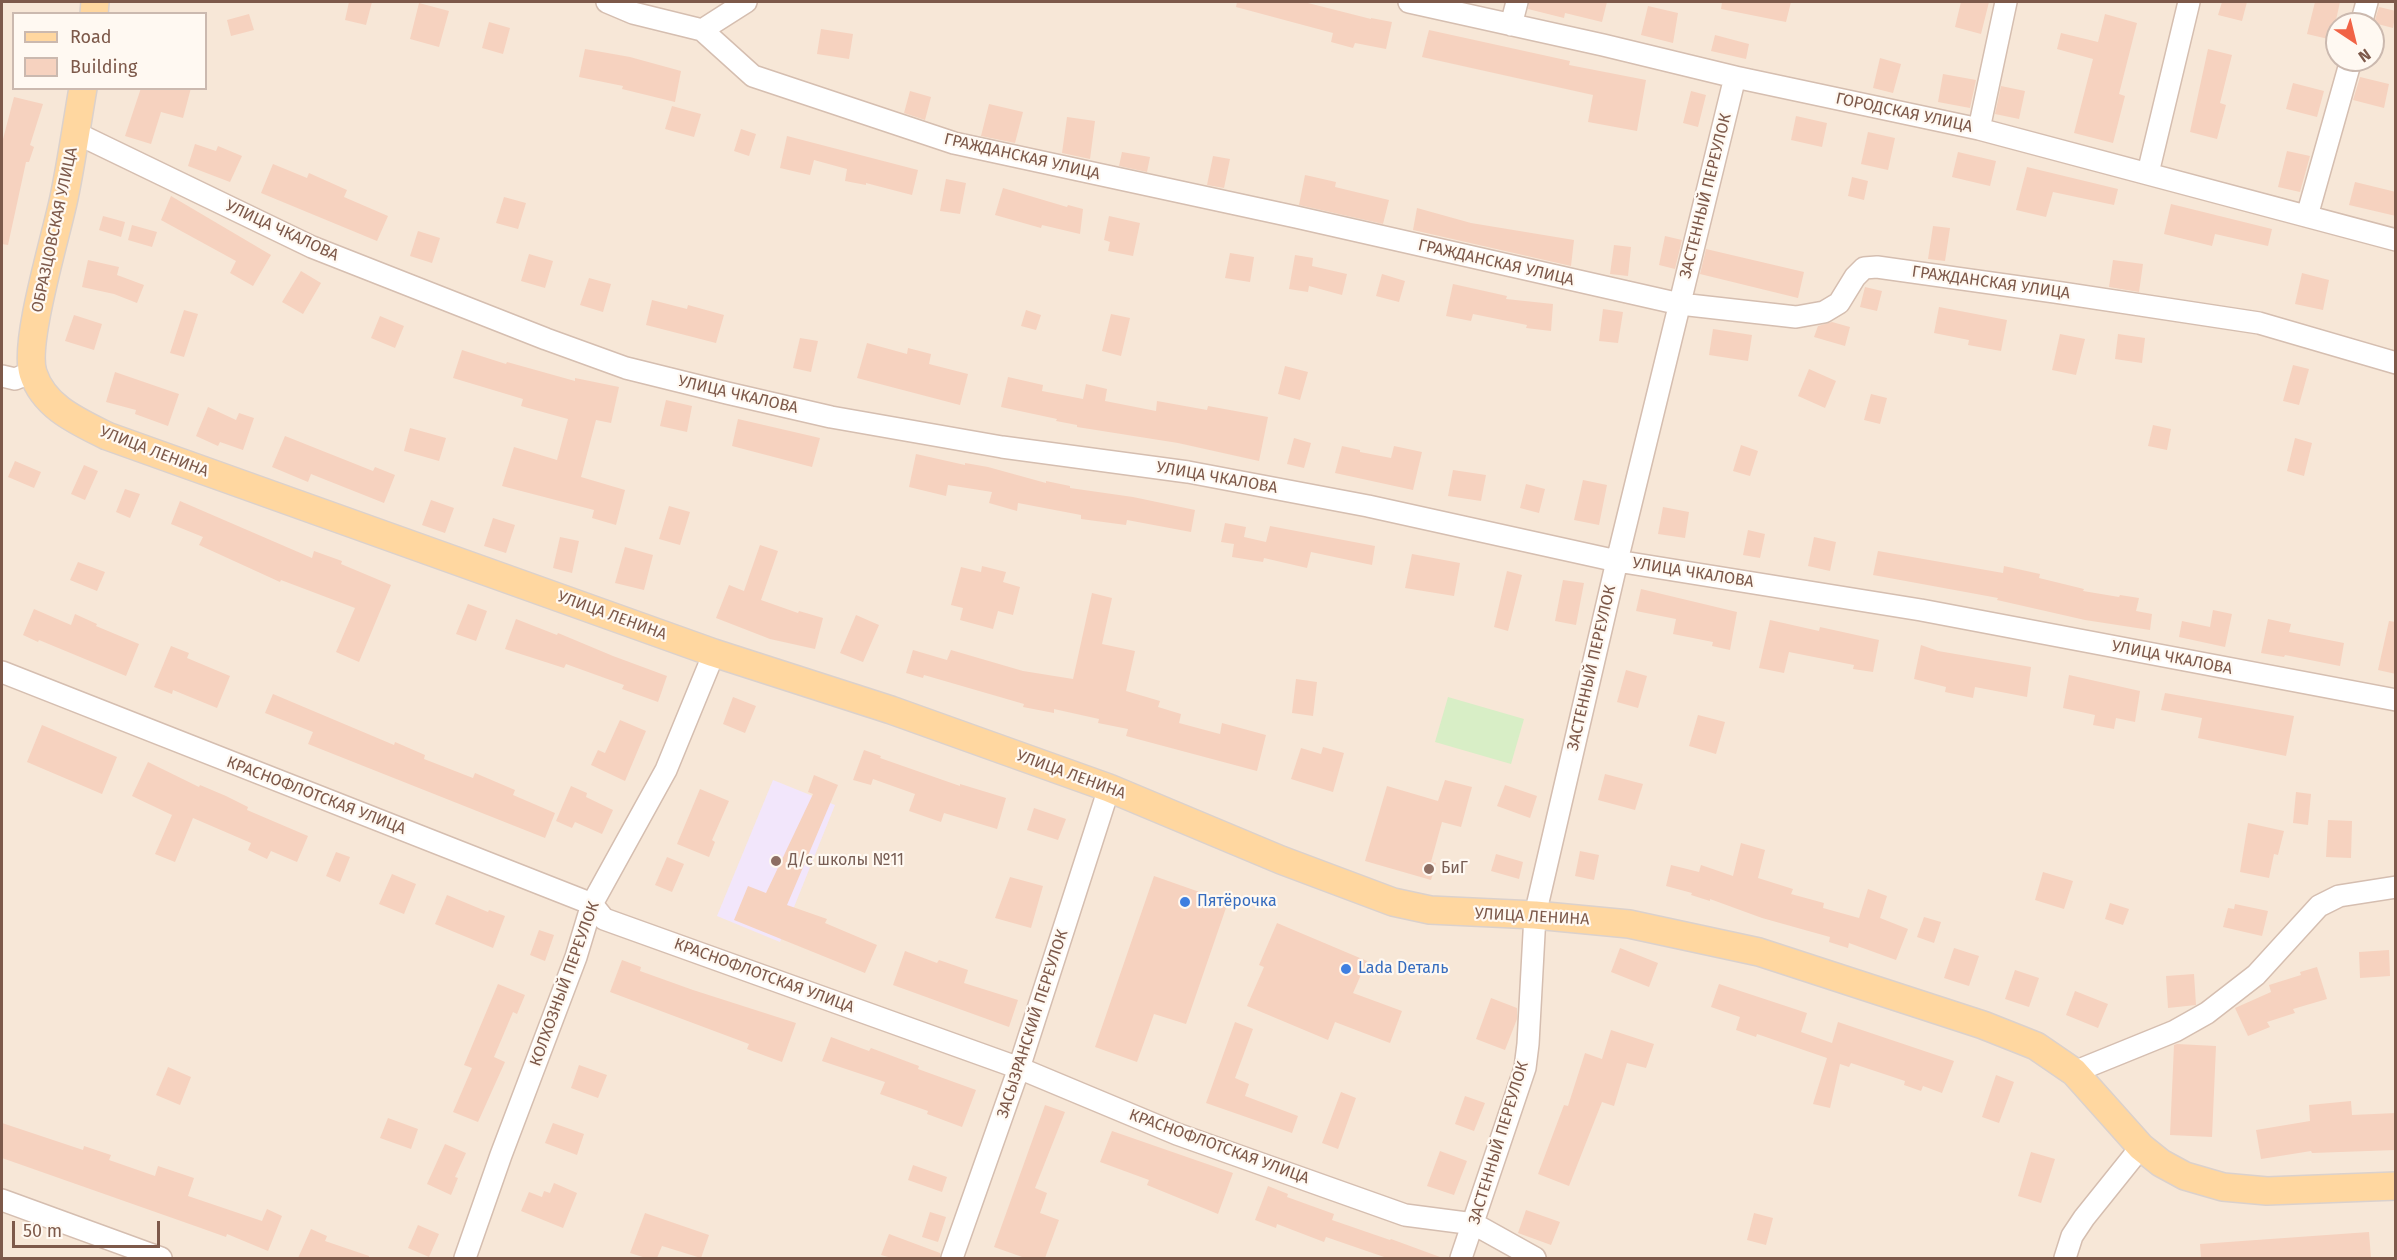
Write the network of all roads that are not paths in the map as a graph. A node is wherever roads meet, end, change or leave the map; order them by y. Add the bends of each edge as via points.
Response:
1 (607, 2) edge
2 (746, 2) edge
3 (1409, 2) edge
4 (1516, 2) edge
5 (2006, 2) edge
6 (2189, 2) edge
7 (1511, 25) junction
8 (702, 30) junction
9 (2348, 72) edge
10 (1735, 77) junction
11 (83, 90) edge
12 (1979, 129) junction
13 (76, 133) junction
14 (2148, 173) junction
15 (2307, 216) junction
16 (2396, 240) edge
17 (1680, 304) junction
18 (2396, 363) edge
19 (32, 372) junction
20 (2, 376) edge
21 (1617, 561) junction
22 (714, 653) junction
23 (2, 672) edge
24 (2396, 700) edge
25 (1109, 788) junction
26 (2396, 888) edge
27 (592, 904) junction
28 (1535, 915) junction
29 (1019, 1068) junction
30 (2074, 1072) junction
31 (2142, 1147) junction
32 (2396, 1186) edge
33 (2, 1200) edge
34 (1474, 1224) junction
35 (161, 1258) edge
36 (465, 1258) edge
37 (952, 1258) edge
38 (1461, 1258) edge
39 (1535, 1258) edge
40 (2065, 1258) edge

1 - 8 street, ГРАЖДАНСКАЯ УЛИЦА via 633,13
2 - 8 street
3 - 7 street, ГОРОДСКАЯ УЛИЦА
4 - 7 street
5 - 12 street
6 - 14 street
7 - 10 street, ГОРОДСКАЯ УЛИЦА
8 - 17 street, ГРАЖДАНСКАЯ УЛИЦА via 753,76 954,143
9 - 15 street
10 - 12 street, ГОРОДСКАЯ УЛИЦА
10 - 17 street, ЗАСТЕННЫЙ ПЕРЕУЛОК
11 - 13 main road, ОБРАЗЦОВСКАЯ УЛИЦА
12 - 14 street, ГОРОДСКАЯ УЛИЦА
13 - 19 main road, ОБРАЗЦОВСКАЯ УЛИЦА via 34,326
13 - 21 street, УЛИЦА ЧКАЛОВА via 312,247 626,368 831,417 1002,447 1188,471
14 - 15 street, ГОРОДСКАЯ УЛИЦА
15 - 16 street, ГОРОДСКАЯ УЛИЦА
17 - 18 street, ГРАЖДАНСКАЯ УЛИЦА via 1796,317 1824,312 1839,303 1864,268 1877,267 2259,323
17 - 21 street, ЗАСТЕННЫЙ ПЕРЕУЛОК
19 - 20 street via 15,379
19 - 22 main road, УЛИЦА ЛЕНИНА via 48,401 107,436
21 - 24 street, УЛИЦА ЧКАЛОВА via 1921,610
21 - 28 street, ЗАСТЕННЫЙ ПЕРЕУЛОК
22 - 25 main road, УЛИЦА ЛЕНИНА via 891,710
22 - 27 street, КОЛХОЗНЫЙ ПЕРЕУЛОК via 666,770
23 - 27 street, КРАСНОФЛОТСКАЯ УЛИЦА
25 - 28 main road, УЛИЦА ЛЕНИНА via 1393,902 1430,910
25 - 29 street, ЗАСЫЗРАНСКИЙ ПЕРЕУЛОК
26 - 30 street via 2339,896 2319,906 2256,975 2207,1013 2175,1031
27 - 29 street, КРАСНОФЛОТСКАЯ УЛИЦА via 604,919
27 - 36 street, КОЛХОЗНЫЙ ПЕРЕУЛОК
28 - 30 main road, УЛИЦА ЛЕНИНА via 1629,924 1759,952 1983,1025 2036,1046
28 - 34 street, ЗАСТЕННЫЙ ПЕРЕУЛОК via 1525,1068
29 - 34 street, КРАСНОФЛОТСКАЯ УЛИЦА via 1177,1134 1405,1215
29 - 37 street, ЗАСЫЗРАНСКИЙ ПЕРЕУЛОК
30 - 31 main road, УЛИЦА ЛЕНИНА
31 - 32 main road, УЛИЦА ЛЕНИНА via 2185,1176 2223,1187 2267,1191
31 - 40 street via 2084,1218 2072,1236
33 - 35 street
34 - 38 street, ЗАСТЕННЫЙ ПЕРЕУЛОК
34 - 39 street, КРАСНОФЛОТСКАЯ УЛИЦА

